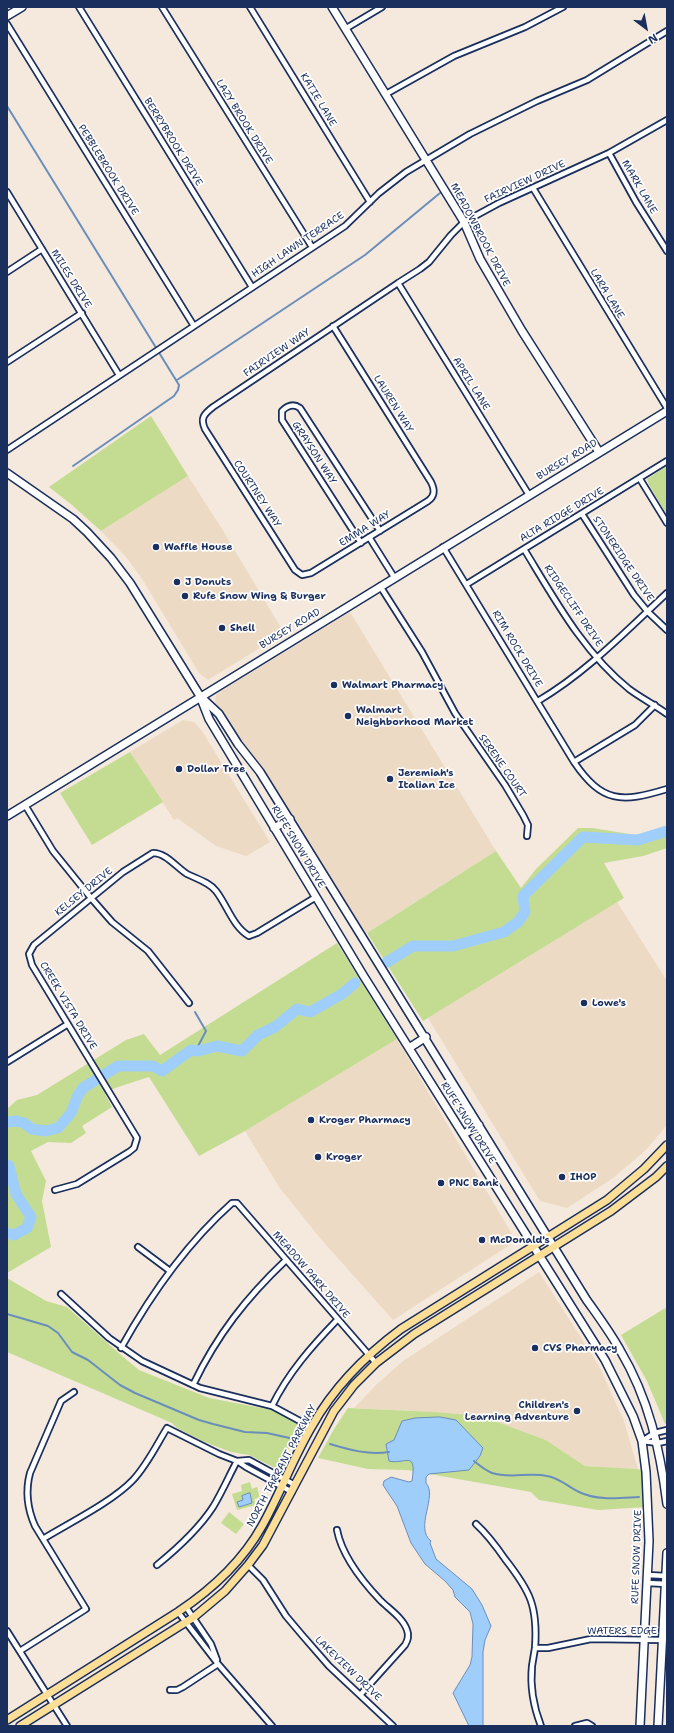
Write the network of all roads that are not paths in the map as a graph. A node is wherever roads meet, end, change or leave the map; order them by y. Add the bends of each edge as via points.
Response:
1 (22, 7) edge
2 (79, 7) edge
3 (162, 7) edge
4 (250, 7) edge
5 (332, 7) edge
6 (382, 7) edge
7 (563, 7) edge
8 (7, 16) edge
9 (7, 24) edge
10 (345, 29) junction
11 (667, 31) edge
12 (386, 94) junction
13 (667, 120) edge
14 (609, 153) junction
15 (426, 160) junction
16 (533, 188) junction
17 (7, 192) edge
18 (370, 202) junction
19 (464, 222) junction
20 (312, 247) junction
21 (42, 249) junction
22 (667, 251) edge
23 (7, 272) edge
24 (398, 283) junction
25 (252, 287) junction
26 (365, 305) joint
27 (82, 313) junction
28 (194, 326) junction
29 (333, 326) junction
30 (7, 362) edge
31 (119, 375) junction
32 (667, 409) edge
33 (202, 419) joint
34 (7, 450) edge
35 (599, 452) junction
36 (667, 461) edge
37 (7, 473) edge
38 (640, 479) junction
39 (434, 492) joint
40 (529, 495) junction
41 (582, 514) junction
42 (667, 523) edge
43 (380, 531) junction
44 (370, 537) junction
45 (361, 543) junction
46 (443, 547) junction
47 (524, 549) junction
48 (302, 575) joint
49 (394, 577) junction
50 (466, 584) junction
51 (380, 586) junction
52 (667, 593) edge
53 (648, 612) junction
54 (667, 630) edge
55 (596, 658) junction
56 (200, 696) junction
57 (538, 701) junction
58 (655, 705) junction
59 (667, 714) edge
60 (574, 762) junction
61 (667, 788) edge
62 (25, 805) junction
63 (7, 816) edge
64 (290, 819) junction
65 (274, 828) junction
66 (527, 836) dead end
67 (316, 897) junction
68 (91, 898) junction
69 (29, 954) joint
70 (189, 1003) dead end
71 (68, 1024) junction
72 (426, 1037) junction
73 (409, 1048) junction
74 (7, 1062) edge
75 (479, 1125) junction
76 (464, 1134) junction
77 (667, 1145) edge
78 (667, 1166) edge
79 (55, 1190) dead end
80 (549, 1237) junction
81 (533, 1246) junction
82 (138, 1247) dead end
83 (555, 1247) junction
84 (540, 1256) junction
85 (286, 1260) junction
86 (170, 1271) junction
87 (61, 1294) dead end
88 (454, 1295) junction
89 (460, 1305) junction
90 (337, 1320) junction
91 (121, 1348) junction
92 (369, 1355) junction
93 (376, 1363) junction
94 (193, 1385) junction
95 (74, 1392) dead end
96 (272, 1406) junction
97 (312, 1426) junction
98 (667, 1430) edge
99 (655, 1433) junction
100 (642, 1441) junction
101 (667, 1441) edge
102 (658, 1444) junction
103 (238, 1461) junction
104 (285, 1479) junction
105 (295, 1485) junction
106 (282, 1487) junction
107 (292, 1492) junction
108 (667, 1504) edge
109 (476, 1524) dead end
110 (337, 1530) dead end
111 (43, 1539) junction
112 (667, 1553) edge
113 (158, 1565) dead end
114 (248, 1565) junction
115 (666, 1576) edge
116 (647, 1579) junction
117 (666, 1584) edge
118 (186, 1607) junction
119 (178, 1612) junction
120 (194, 1617) junction
121 (186, 1623) junction
122 (7, 1631) edge
123 (662, 1640) junction
124 (644, 1641) junction
125 (535, 1648) junction
126 (20, 1651) junction
127 (218, 1664) junction
128 (170, 1690) dead end
129 (361, 1694) junction
130 (47, 1695) junction
131 (54, 1705) junction
132 (7, 1720) edge
133 (20, 1726) edge
134 (67, 1726) edge
135 (272, 1726) edge
136 (393, 1726) edge
137 (541, 1726) edge
138 (575, 1726) edge
139 (592, 1726) edge
140 (640, 1726) edge
141 (658, 1726) edge

1 - 8 main road
2 - 25 street, BERRYBROOK DRIVE
3 - 20 street, LAZY BROOK DRIVE
4 - 18 street, KATIE LANE
5 - 10 main road, MEADOWBROOK DRIVE
6 - 10 street
7 - 12 street via 525,27 454,56
9 - 28 street, PEBBLEBROOK DRIVE
10 - 12 main road, MEADOWBROOK DRIVE
11 - 15 street, HIGH LAWN TERRACE via 587,80 470,134
12 - 15 main road, MEADOWBROOK DRIVE
13 - 14 street, FAIRVIEW DRIVE
14 - 16 street, FAIRVIEW DRIVE
14 - 22 street, MARK LANE
15 - 18 street, HIGH LAWN TERRACE via 406,172
15 - 19 main road, MEADOWBROOK DRIVE
16 - 19 street, FAIRVIEW DRIVE
16 - 32 street, LARA LANE
17 - 21 street, MILES DRIVE
18 - 20 street, HIGH LAWN TERRACE via 345,226
19 - 24 street, FAIRVIEW DRIVE via 429,262
19 - 35 main road, MEADOWBROOK DRIVE via 480,258 522,330
20 - 25 street, HIGH LAWN TERRACE
21 - 23 street
21 - 27 street, MILES DRIVE
24 - 26 street, FAIRVIEW DRIVE
24 - 40 street, APRIL LANE
25 - 28 street, HIGH LAWN TERRACE
26 - 29 street, FAIRVIEW WAY
27 - 30 street
27 - 31 street, MILES DRIVE
28 - 31 street, HIGH LAWN TERRACE
29 - 33 street, FAIRVIEW WAY via 213,407
29 - 39 street, LAUREN WAY via 431,482
31 - 34 street, HIGH LAWN TERRACE
32 - 35 main road, BURSEY ROAD
33 - 48 street, COURTNEY WAY via 202,424 295,570
35 - 40 main road, BURSEY ROAD
36 - 38 street, ALTA RIDGE DRIVE
37 - 56 main road, RUFE SNOW DRIVE via 72,519 111,558 130,583
38 - 41 street, ALTA RIDGE DRIVE
38 - 42 street
39 - 43 street, EMMA WAY via 428,501
40 - 46 main road, BURSEY ROAD
41 - 47 street, ALTA RIDGE DRIVE
41 - 53 street, STONERIDGE DRIVE via 634,595
43 - 44 street, EMMA WAY
43 - 45 street, GRAYSON WAY via 300,408 294,405 286,407 281,415 282,420
44 - 45 street, EMMA WAY
44 - 49 street
45 - 48 street, EMMA WAY via 312,573
46 - 49 main road, BURSEY ROAD
46 - 50 street, RIM ROCK DRIVE
47 - 50 street, ALTA RIDGE DRIVE
47 - 55 street, RIDGECLIFF DRIVE
49 - 51 main road, BURSEY ROAD
50 - 57 street, RIM ROCK DRIVE
51 - 56 main road, BURSEY ROAD
51 - 66 street, SERENE COURT via 422,652 454,713 506,785 528,825
52 - 53 street
53 - 54 street, STONERIDGE DRIVE
53 - 55 street
55 - 57 street via 572,679
55 - 58 street, RIDGECLIFF DRIVE via 629,689
56 - 62 main road, BURSEY ROAD
56 - 64 main road, RUFE SNOW DRIVE via 219,714
56 - 65 main road, RUFE SNOW DRIVE via 209,720
57 - 60 street, RIM ROCK DRIVE
58 - 59 street, RIDGECLIFF DRIVE
58 - 60 street via 635,725
60 - 61 street, RIM ROCK DRIVE via 592,786 611,796 638,796
62 - 63 main road, BURSEY ROAD
62 - 68 street via 53,851
64 - 65 main road
64 - 72 main road, RUFE SNOW DRIVE
65 - 67 main road, RUFE SNOW DRIVE
67 - 68 street, KELSEY DRIVE via 257,934 249,936 240,929 211,886 186,873 163,856 153,853
67 - 73 main road, RUFE SNOW DRIVE
68 - 69 street, KELSEY DRIVE via 34,945
68 - 70 street via 112,922 148,952
69 - 71 street, CREEK VISTA DRIVE via 32,965
71 - 74 street
71 - 79 street, CREEK VISTA DRIVE via 136,1134 137,1143 129,1152 77,1184
72 - 73 main road
72 - 75 main road, RUFE SNOW DRIVE
73 - 76 main road, RUFE SNOW DRIVE
75 - 76 main road
75 - 80 main road, RUFE SNOW DRIVE
76 - 81 main road, RUFE SNOW DRIVE
77 - 80 main road, NORTH TARRANT PARKWAY via 644,1169 607,1200
78 - 83 main road, NORTH TARRANT PARKWAY via 611,1211
80 - 81 main road, NORTH TARRANT PARKWAY
80 - 83 main road, RUFE SNOW DRIVE
81 - 84 main road, RUFE SNOW DRIVE
81 - 88 main road, NORTH TARRANT PARKWAY
82 - 86 street
83 - 84 main road, NORTH TARRANT PARKWAY
83 - 99 main road, RUFE SNOW DRIVE via 621,1350 641,1391
84 - 89 main road, NORTH TARRANT PARKWAY
84 - 100 main road, RUFE SNOW DRIVE via 605,1360
85 - 86 street, MEADOW PARK DRIVE via 237,1203 232,1203 199,1236
85 - 90 street, MEADOW PARK DRIVE
85 - 94 street via 260,1285 232,1319 205,1359
86 - 91 street via 149,1300
87 - 91 street
88 - 89 main road
88 - 92 main road, NORTH TARRANT PARKWAY via 401,1329
89 - 93 main road, NORTH TARRANT PARKWAY via 392,1349
90 - 92 street, MEADOW PARK DRIVE
90 - 96 street via 296,1365
91 - 94 street
92 - 93 street, MEADOW PARK DRIVE
92 - 97 main road, NORTH TARRANT PARKWAY via 324,1406
93 - 105 main road, NORTH TARRANT PARKWAY via 354,1385 334,1411
94 - 96 street
95 - 111 street via 61,1401 30,1473 27,1501
96 - 97 street
97 - 104 main road, NORTH TARRANT PARKWAY
98 - 99 street
99 - 100 street
99 - 102 main road, RUFE SNOW DRIVE
100 - 102 street
100 - 116 main road, RUFE SNOW DRIVE via 649,1510
101 - 102 street
102 - 108 main road, RUFE SNOW DRIVE
103 - 104 street via 249,1460
103 - 106 street
103 - 111 street via 166,1428 146,1464 132,1481 109,1499
103 - 113 street via 205,1518
104 - 105 street
104 - 106 main road, NORTH TARRANT PARKWAY
105 - 107 main road, NORTH TARRANT PARKWAY
106 - 107 street
106 - 118 main road, NORTH TARRANT PARKWAY via 262,1526 237,1562
107 - 114 main road, NORTH TARRANT PARKWAY via 263,1545
109 - 125 street via 528,1591 534,1611
110 - 129 street via 348,1559 379,1599 408,1630 405,1644
111 - 126 street via 86,1609
112 - 115 main road
114 - 120 main road, NORTH TARRANT PARKWAY via 225,1591
114 - 129 street, LAKEVIEW DRIVE via 263,1580 286,1616 329,1666
115 - 116 street
115 - 117 main road
116 - 117 street
116 - 124 main road, RUFE SNOW DRIVE
117 - 123 main road
118 - 119 main road, NORTH TARRANT PARKWAY
118 - 120 street
119 - 121 street
119 - 130 main road, NORTH TARRANT PARKWAY
120 - 121 main road, NORTH TARRANT PARKWAY
120 - 127 street via 212,1644
121 - 127 street
121 - 131 main road, NORTH TARRANT PARKWAY
122 - 126 street
123 - 124 street, WATERS EDGE
123 - 141 main road
124 - 125 street, WATERS EDGE via 591,1639 548,1648
124 - 140 main road, RUFE SNOW DRIVE
125 - 137 street via 532,1667 533,1691
126 - 130 street
127 - 128 street via 183,1687
127 - 135 street
129 - 136 street, LAKEVIEW DRIVE
130 - 131 street
130 - 132 main road, NORTH TARRANT PARKWAY
131 - 133 main road, NORTH TARRANT PARKWAY
131 - 134 street
138 - 139 street via 587,1723

